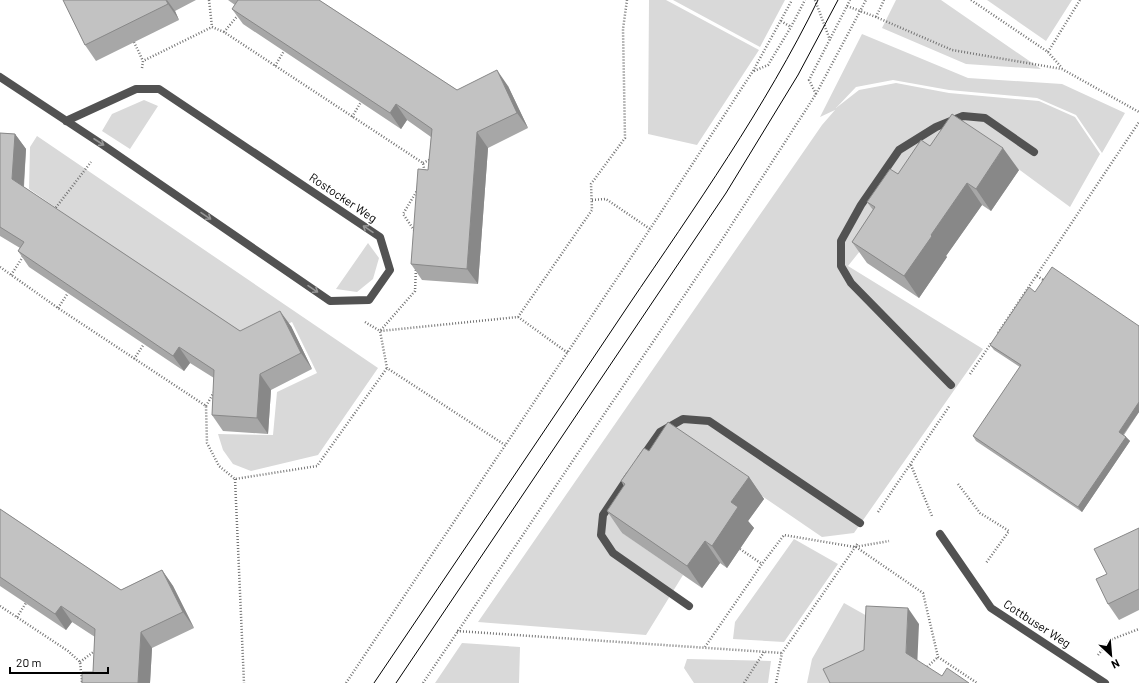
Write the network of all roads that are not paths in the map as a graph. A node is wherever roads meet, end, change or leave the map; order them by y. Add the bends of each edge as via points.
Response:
1 (0, 77) edge
2 (66, 121) junction
3 (1034, 152) dead end
4 (950, 385) dead end
5 (860, 523) dead end
6 (940, 534) road end
7 (689, 606) dead end
8 (1105, 683) edge

1 - 2 street
2 -> 2 street, Rostocker Weg via 330,301 369,300 390,270 380,237 159,89 136,89
3 - 4 street via 984,118 963,116 936,127 899,150 861,205 841,241 841,266 851,283
5 - 7 street via 709,421 683,419 660,432 603,515 601,535 613,553
6 - 8 street, Cottbuser Weg via 992,608

